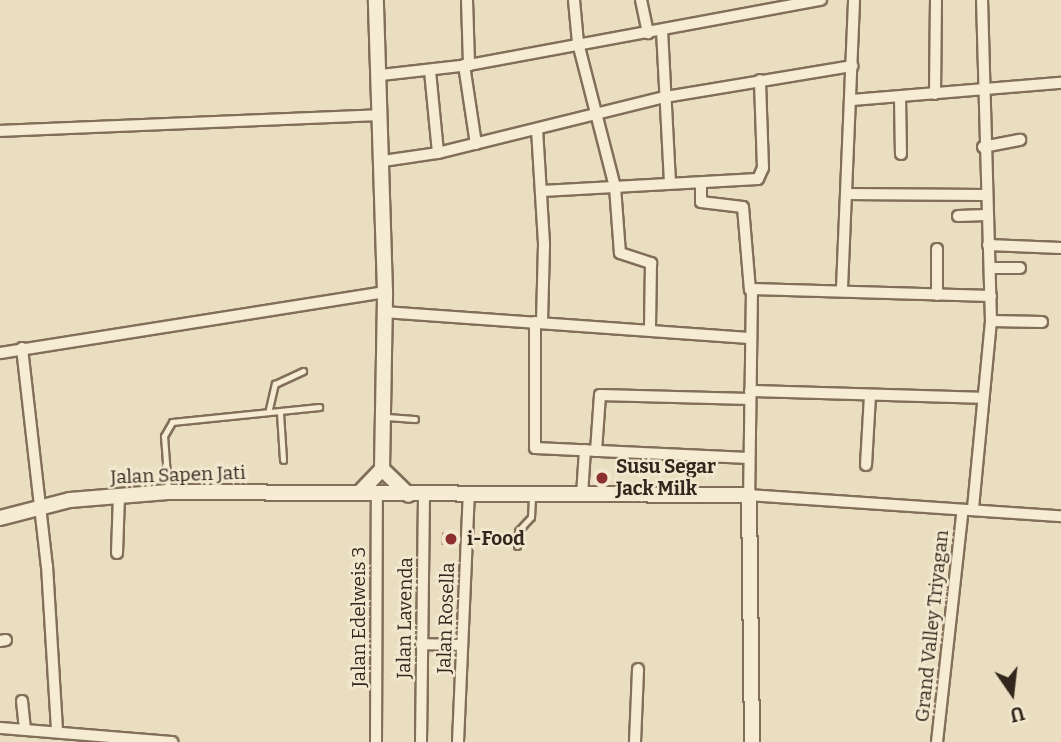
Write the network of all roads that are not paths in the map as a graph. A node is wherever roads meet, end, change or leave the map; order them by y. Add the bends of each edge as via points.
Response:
1 (376, 0) edge
2 (467, 0) edge
3 (575, 0) edge
4 (641, 0) edge
5 (821, 0) edge
6 (854, 0) edge
7 (936, 0) edge
8 (982, 0) edge
9 (785, 4) edge
10 (662, 30) junction
11 (648, 33) junction
12 (578, 43) junction
13 (467, 65) junction
14 (852, 66) junction
15 (430, 71) junction
16 (381, 75) junction
17 (760, 80) junction
18 (1061, 83) edge
19 (981, 90) junction
20 (935, 94) junction
21 (665, 97) junction
22 (900, 98) junction
23 (852, 100) junction
24 (380, 115) junction
25 (595, 115) junction
26 (537, 129) junction
27 (0, 131) edge
28 (1020, 140) dead end
29 (476, 144) junction
30 (983, 147) junction
31 (438, 153) junction
32 (901, 155) dead end
33 (383, 162) junction
34 (670, 182) junction
35 (701, 183) junction
36 (615, 187) junction
37 (542, 191) junction
38 (846, 194) junction
39 (984, 195) junction
40 (986, 215) junction
41 (958, 216) dead end
42 (988, 245) junction
43 (1061, 248) edge
44 (937, 249) dead end
45 (990, 268) junction
46 (1020, 268) dead end
47 (842, 288) junction
48 (751, 290) junction
49 (385, 292) junction
50 (937, 295) junction
51 (991, 296) junction
52 (385, 312) junction
53 (991, 321) junction
54 (538, 322) junction
55 (1042, 322) dead end
56 (650, 330) junction
57 (751, 338) junction
58 (22, 348) junction
59 (0, 354) edge
60 (303, 371) dead end
61 (750, 395) junction
62 (870, 395) junction
63 (984, 398) junction
64 (319, 407) dead end
65 (269, 409) junction
66 (280, 413) junction
67 (383, 417) junction
68 (415, 419) dead end
69 (591, 450) junction
70 (749, 458) junction
71 (283, 460) dead end
72 (866, 466) dead end
73 (382, 468) junction
74 (360, 491) junction
75 (168, 492) junction
76 (377, 492) junction
77 (120, 495) junction
78 (417, 495) junction
79 (469, 495) junction
80 (531, 495) junction
81 (582, 495) junction
82 (749, 495) junction
83 (41, 507) junction
84 (973, 508) junction
85 (962, 515) dead end
86 (1061, 516) edge
87 (0, 518) edge
88 (517, 545) dead end
89 (117, 553) dead end
90 (421, 644) junction
91 (463, 645) junction
92 (638, 669) dead end
93 (22, 701) dead end
94 (0, 728) edge
95 (25, 729) junction
96 (57, 730) junction
97 (172, 742) edge
98 (376, 742) edge
99 (421, 742) edge
100 (458, 742) edge
101 (635, 742) edge
102 (752, 742) edge
103 (937, 742) edge

1 - 16 street
2 - 13 street
3 - 12 street
4 - 11 street
5 - 9 street
6 - 14 street
7 - 20 street
8 - 19 street
9 - 10 street
10 - 11 street
10 - 21 street
11 - 12 street
12 - 13 street
12 - 25 street
13 - 15 street
13 - 29 street
14 - 17 street
14 - 23 street
15 - 16 street
15 - 31 street
16 - 24 street
17 - 21 street
17 - 35 street via 762,175 747,182
18 - 19 street
19 - 20 street
19 - 30 street
20 - 22 street
21 - 25 street
21 - 34 street
22 - 23 street
22 - 32 street
23 - 38 street
24 - 27 street
24 - 33 street
25 - 26 street
25 - 36 street
26 - 29 street
26 - 37 street
28 - 30 street
29 - 31 street
30 - 39 street
31 - 33 street
33 - 49 street
34 - 35 street
34 - 36 street
35 - 48 street via 701,202 743,207
36 - 37 street
36 - 56 street via 620,254 650,263
37 - 54 street
38 - 39 street
38 - 47 street
39 - 40 street
40 - 41 street
40 - 42 street
42 - 43 street
42 - 45 street
44 - 50 street
45 - 46 street
45 - 51 street
47 - 48 street
47 - 50 street
48 - 57 street
49 - 52 street
49 - 58 street
50 - 51 street
51 - 53 street
52 - 54 street
52 - 67 street
53 - 55 street
53 - 63 street
54 - 56 street
54 - 69 street via 533,445
56 - 57 street
57 - 61 street
58 - 59 street
58 - 83 street
60 - 65 lane via 275,384
61 - 62 street
61 - 69 street via 600,395
61 - 70 street
62 - 63 street
62 - 72 street
63 - 84 street
64 - 66 lane
65 - 66 lane
65 - 75 lane via 169,424 164,436
66 - 71 lane
67 - 68 lane
67 - 73 street
69 - 70 street
69 - 81 street
70 - 82 street
73 - 74 street
73 - 78 street
74 - 75 street, Jalan Sapen Jati
74 - 76 street, Jalan Sapen Jati
75 - 77 street, Jalan Sapen Jati
76 - 78 street, Jalan Sapen Jati
76 - 98 street, Jalan Edelweis 3
77 - 83 street, Jalan Sapen Jati
77 - 89 street
78 - 79 street, Jalan Sapen Jati
78 - 90 street, Jalan Lavenda
79 - 80 street, Jalan Sapen Jati
79 - 91 street, Jalan Rosella
80 - 81 street, Jalan Sapen Jati
80 - 88 lane via 531,517 518,531
81 - 82 street, Jalan Sapen Jati
82 - 84 street
82 - 102 street
83 - 87 street, Jalan Sapen Jati
83 - 96 street
84 - 86 street
85 - 103 street, Grand Valley Triyagan
90 - 91 street
90 - 99 street, Jalan Lavenda
91 - 100 street, Jalan Rosella
92 - 101 street
93 - 95 street
94 - 95 street
95 - 96 street
96 - 97 street

